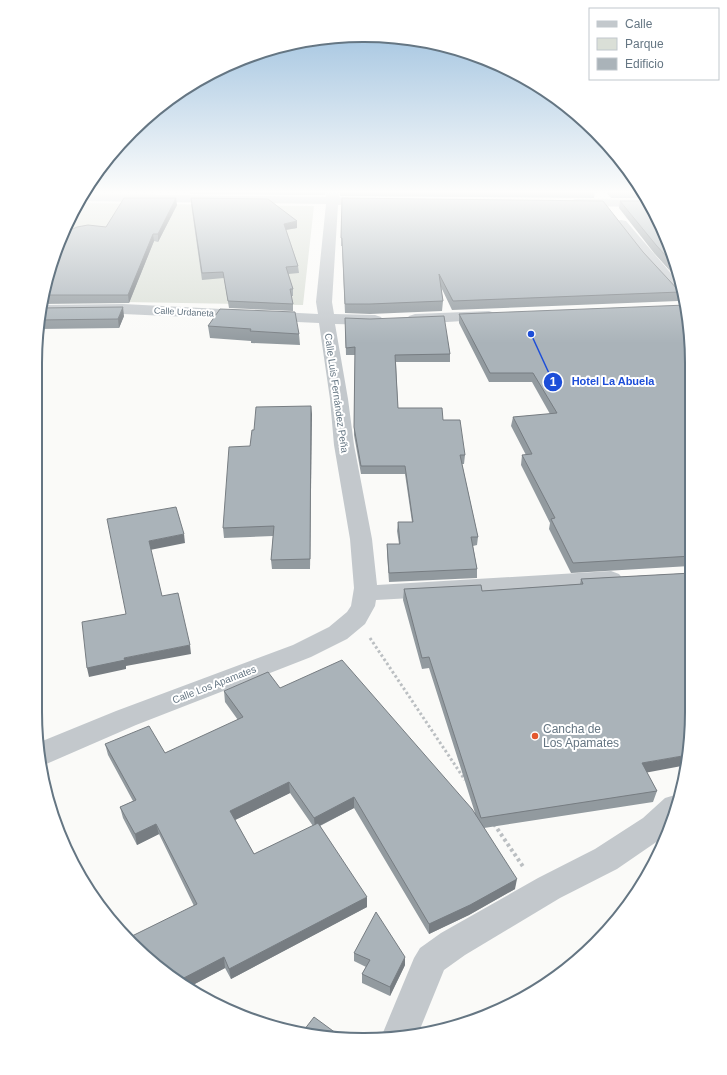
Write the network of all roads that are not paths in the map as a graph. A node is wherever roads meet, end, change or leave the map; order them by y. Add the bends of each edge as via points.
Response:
1 (329, 242) edge
2 (636, 242) edge
3 (676, 288) edge
4 (47, 310) edge
5 (503, 315) edge
6 (326, 319) junction
7 (634, 578) edge
8 (365, 593) junction
9 (45, 753) edge
10 (669, 813) edge
11 (402, 1030) edge

1 - 6 street, Calle Luis Fernández Peña via 324,302
2 - 3 street
4 - 6 street, Calle Urdaneta via 124,309
5 - 6 street, Calle Urdaneta
6 - 8 street, Calle Luis Fernández Peña via 344,445 361,539
7 - 8 street
8 - 9 street, Calle Los Apamates via 363,606 356,618 338,633 302,651 126,718
10 - 11 street via 654,827 606,859 541,893 432,959

